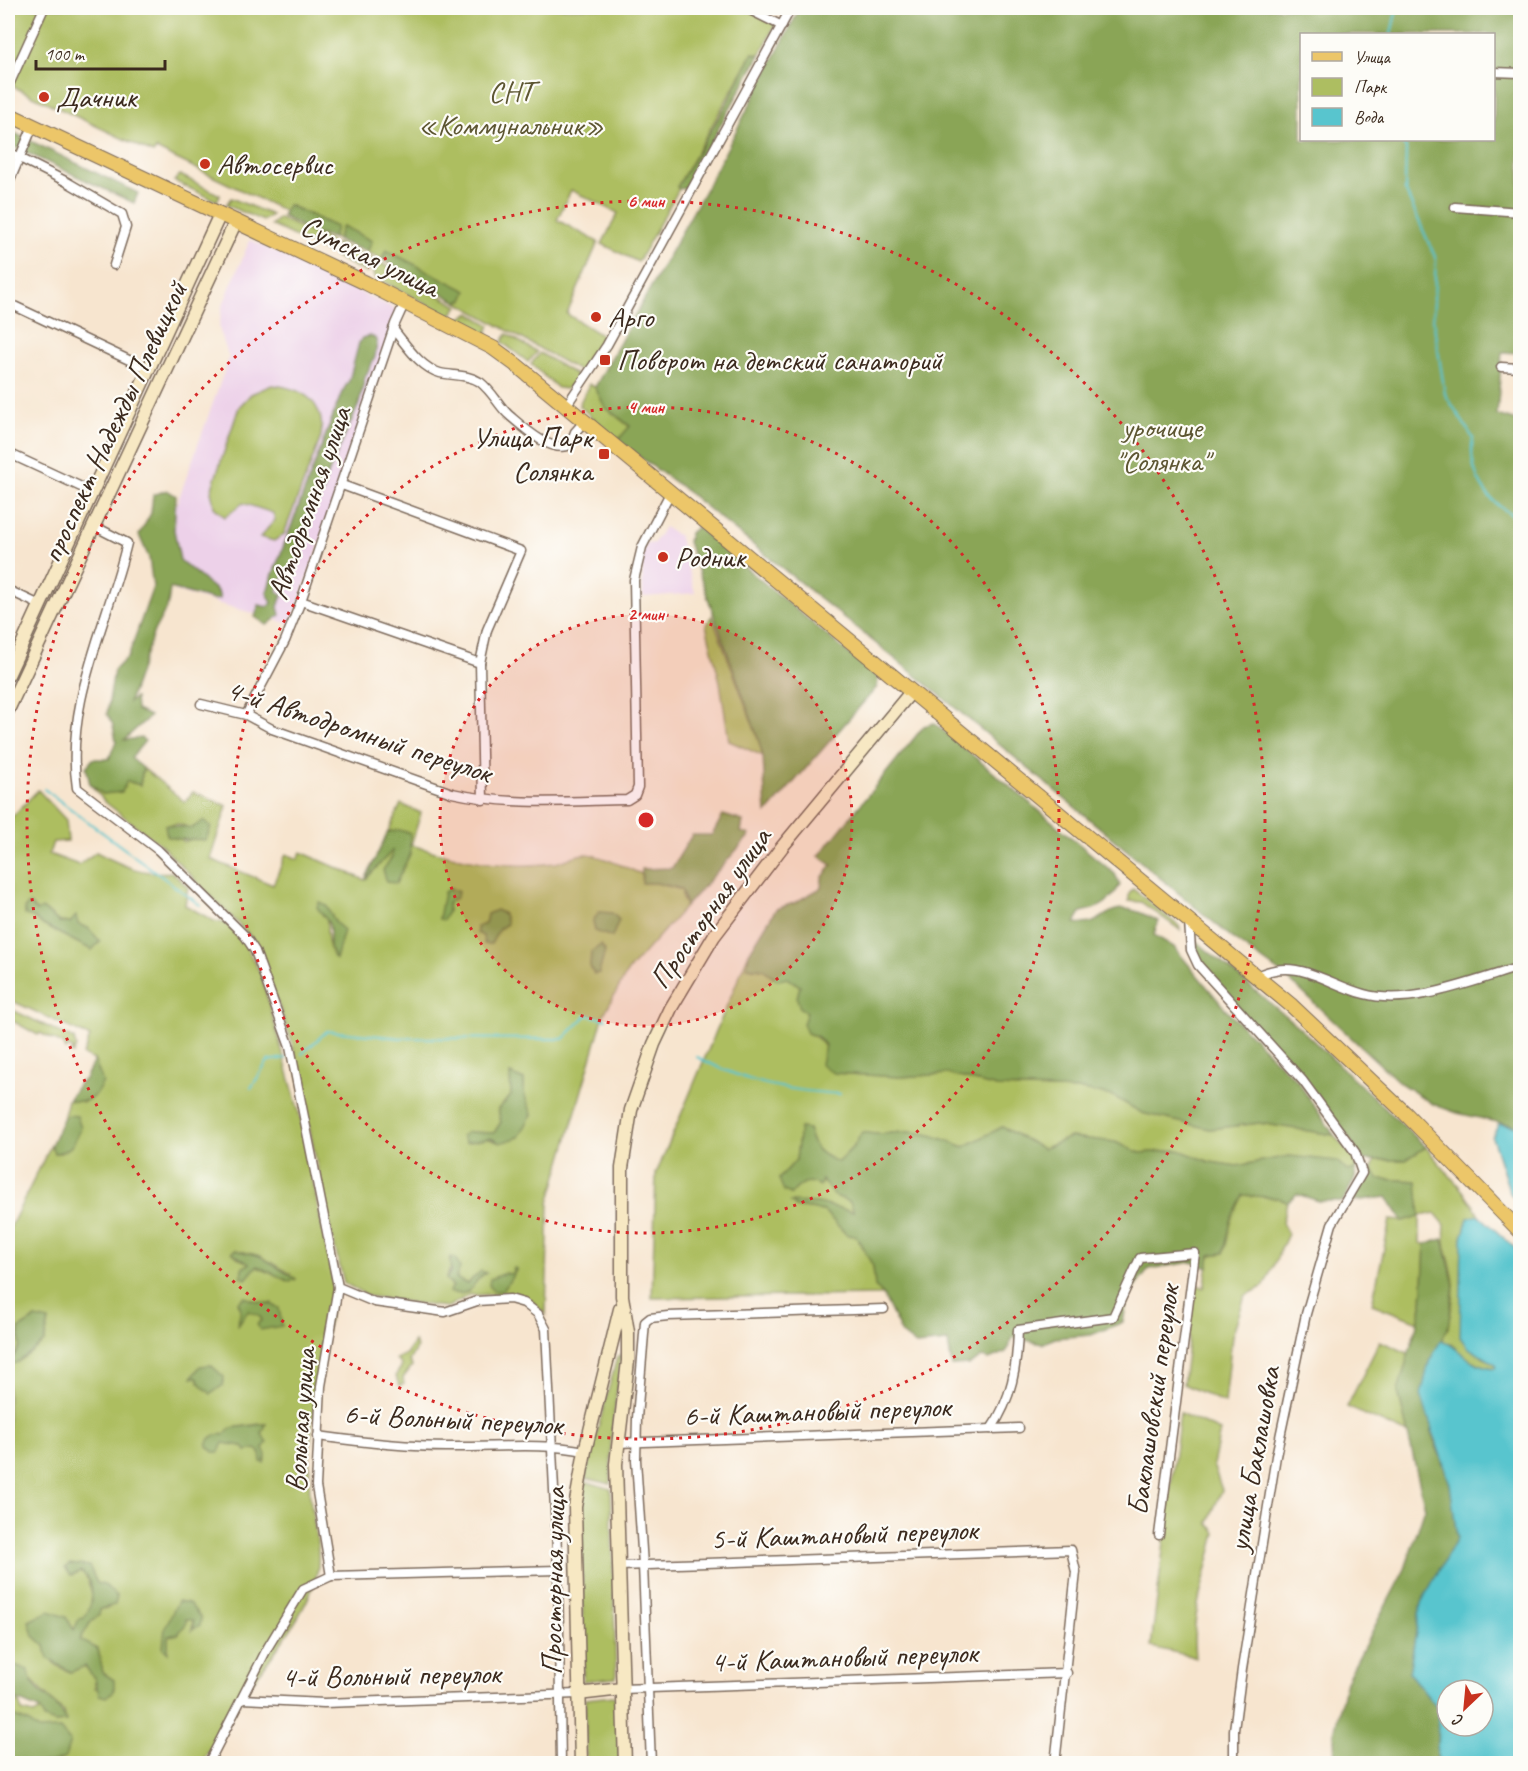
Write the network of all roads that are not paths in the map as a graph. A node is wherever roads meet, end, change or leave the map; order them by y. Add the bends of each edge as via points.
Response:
1 (44, 8) edge
2 (746, 8) edge
3 (791, 8) edge
4 (782, 26) junction
5 (1495, 72) edge
6 (1521, 74) edge
7 (8, 87) edge
8 (8, 114) edge
9 (33, 126) junction
10 (8, 152) edge
11 (19, 158) junction
12 (8, 186) edge
13 (1455, 207) dead end
14 (1521, 212) edge
15 (220, 214) junction
16 (236, 221) junction
17 (114, 265) dead end
18 (405, 302) junction
19 (8, 303) edge
20 (393, 329) junction
21 (1501, 367) dead end
22 (1521, 368) edge
23 (148, 369) junction
24 (566, 406) junction
25 (584, 422) junction
26 (8, 453) edge
27 (342, 484) junction
28 (92, 492) junction
29 (673, 496) junction
30 (94, 525) junction
31 (8, 590) edge
32 (301, 601) junction
33 (40, 605) junction
34 (480, 663) junction
35 (8, 675) edge
36 (911, 692) junction
37 (201, 704) dead end
38 (8, 710) edge
39 (246, 715) junction
40 (483, 800) junction
41 (1189, 922) junction
42 (1521, 967) edge
43 (1257, 976) junction
44 (1521, 1231) edge
45 (338, 1287) junction
46 (622, 1296) junction
47 (884, 1309) dead end
48 (612, 1349) junction
49 (628, 1350) junction
50 (1019, 1428) dead end
51 (991, 1429) junction
52 (318, 1436) junction
53 (636, 1442) junction
54 (617, 1443) junction
55 (550, 1446) junction
56 (585, 1451) junction
57 (1159, 1535) dead end
58 (644, 1565) junction
59 (620, 1566) junction
60 (558, 1570) junction
61 (332, 1576) junction
62 (1067, 1674) junction
63 (648, 1688) junction
64 (622, 1689) junction
65 (578, 1694) junction
66 (560, 1696) junction
67 (242, 1699) junction
68 (208, 1764) edge
69 (561, 1764) edge
70 (581, 1764) edge
71 (625, 1764) edge
72 (651, 1764) edge
73 (1055, 1764) edge
74 (1234, 1764) edge

1 - 7 street
2 - 4 street
3 - 4 street
4 - 24 street via 607,345
5 - 6 street
8 - 9 main road, Сумская улица
9 - 11 street
9 - 15 main road, Сумская улица
10 - 11 street
11 - 12 street
11 - 17 street via 122,214 126,227
13 - 14 street
15 - 16 main road, Сумская улица
15 - 23 main road, проспект Надежды Плевицкой
16 - 18 main road, Сумская улица
16 - 30 main road, проспект Надежды Плевицкой
18 - 20 street, Автодромная улица
18 - 24 main road, Сумская улица via 493,348
19 - 23 street
20 - 25 street via 423,363 437,372 472,378 499,400 508,415 551,445 570,445
20 - 27 street, Автодромная улица
21 - 22 street
23 - 28 main road, проспект Надежды Плевицкой
24 - 25 main road, Сумская улица
25 - 29 main road, Сумская улица
26 - 28 street
27 - 32 street, Автодромная улица
27 - 34 street via 520,552 487,630
28 - 33 main road, проспект Надежды Плевицкой
29 - 36 main road, Сумская улица
29 - 40 street, 4-й Автодромный переулок via 642,547 634,580 638,787 635,795 627,800
30 - 38 main road, проспект Надежды Плевицкой
30 - 45 street via 127,543 99,630 80,711 74,765 77,788 158,850 245,936 255,951 290,1047
31 - 33 street
32 - 34 street
32 - 39 street, Автодромная улица
33 - 35 main road, проспект Надежды Плевицкой
34 - 40 street
36 - 41 main road, Сумская улица
36 - 46 main road, Просторная улица via 737,904 688,976 666,1017 639,1083 626,1139 622,1168
37 - 39 street, 4-й Автодромный переулок
39 - 40 street, 4-й Автодромный переулок via 272,729 452,793
41 - 43 main road, Сумская улица
41 - 74 street, улица Баклашовка via 1191,950 1198,965 1304,1081 1355,1152 1362,1173 1332,1224 1304,1325 1276,1456 1242,1669
42 - 43 street via 1437,990 1385,998 1350,990 1294,969 1280,967
43 - 44 main road, Сумская улица
45 - 52 street, Вольная улица via 321,1386
45 - 55 street via 374,1302 445,1312 486,1299 524,1303 538,1314 546,1329
46 - 48 main road, Просторная улица
46 - 49 main road, Просторная улица
47 - 53 street via 650,1318 645,1322
48 - 49 main road via 620,1343
48 - 56 main road, Просторная улица
49 - 54 main road, Просторная улица
50 - 51 street, 6-й Каштановый переулок
51 - 53 street, 6-й Каштановый переулок
51 - 57 street, Баклашовский переулок via 1002,1414 1010,1391 1017,1362 1018,1330 1113,1317 1140,1258 1195,1253
52 - 55 street, 6-й Вольный переулок via 445,1447
52 - 61 street, Вольная улица via 318,1508
53 - 54 street, 6-й Каштановый переулок
53 - 58 street
54 - 59 main road, Просторная улица
55 - 56 street, 6-й Вольный переулок
55 - 60 street
56 - 65 main road, Просторная улица via 575,1507
58 - 59 street, 5-й Каштановый переулок
58 - 62 street, 5-й Каштановый переулок via 1071,1550 1076,1572
58 - 63 street
59 - 64 main road, Просторная улица
60 - 61 street
60 - 66 street
61 - 67 street via 303,1589
62 - 63 street, 4-й Каштановый переулок
62 - 73 street
63 - 64 street, 4-й Каштановый переулок
63 - 72 street
64 - 65 main road
64 - 71 main road, Просторная улица
65 - 66 street, 4-й Вольный переулок
65 - 70 main road, Просторная улица
66 - 67 street, 4-й Вольный переулок via 324,1703
66 - 69 street
67 - 68 street

